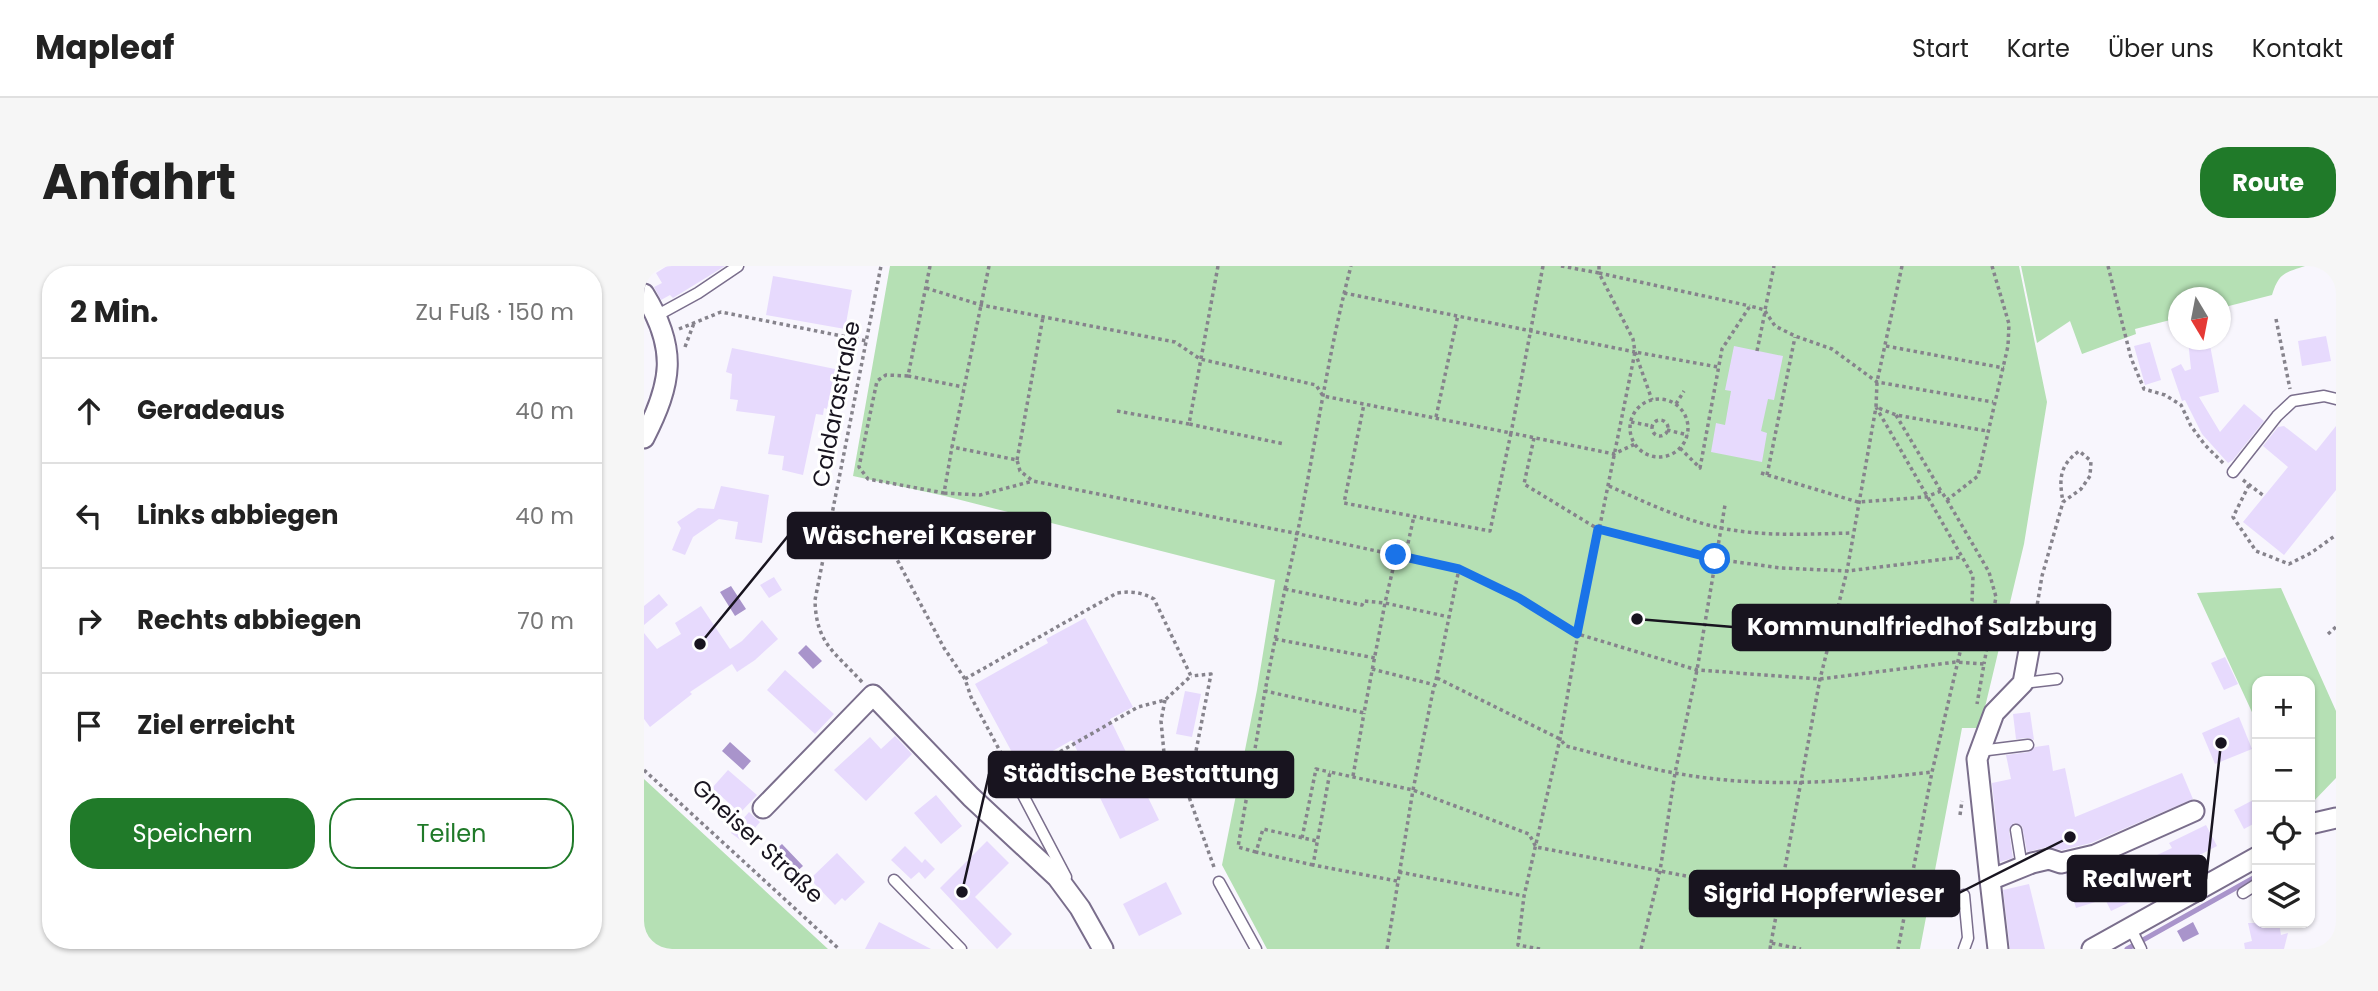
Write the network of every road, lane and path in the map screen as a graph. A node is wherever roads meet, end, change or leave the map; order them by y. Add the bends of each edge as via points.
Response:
1 (738, 266) edge
2 (880, 266) edge
3 (930, 266) edge
4 (989, 266) edge
5 (1218, 266) edge
6 (1351, 266) edge
7 (1543, 266) edge
8 (1561, 266) edge
9 (1599, 266) edge
10 (1774, 266) edge
11 (1902, 266) edge
12 (1992, 266) edge
13 (2108, 266) edge
14 (1599, 273) junction
15 (926, 288) junction
16 (1344, 293) junction
17 (644, 295) edge
18 (981, 305) junction
19 (1750, 306) junction
20 (1765, 310) junction
21 (1458, 315) junction
22 (656, 316) junction
23 (1043, 317) junction
24 (2276, 319) dead end
25 (1530, 331) junction
26 (665, 334) junction
27 (1796, 336) junction
28 (867, 341) junction
29 (1886, 346) junction
30 (1757, 351) dead end
31 (1635, 352) junction
32 (1200, 359) junction
33 (1718, 367) junction
34 (2004, 368) junction
35 (908, 376) junction
36 (1877, 382) junction
37 (963, 387) junction
38 (1684, 391) dead end
39 (1323, 396) junction
40 (2336, 399) edge
41 (1652, 400) junction
42 (1993, 401) junction
43 (2293, 401) junction
44 (1364, 404) junction
45 (1676, 404) junction
46 (1876, 407) junction
47 (1117, 411) dead end
48 (1896, 415) junction
49 (1436, 418) junction
50 (1631, 422) junction
51 (1189, 424) junction
52 (1652, 426) junction
53 (1667, 430) junction
54 (1987, 431) junction
55 (1511, 433) junction
56 (1688, 435) junction
57 (644, 438) edge
58 (1534, 438) junction
59 (1284, 444) dead end
60 (1635, 444) junction
61 (952, 447) junction
62 (1680, 448) junction
63 (1614, 454) junction
64 (1017, 460) junction
65 (2233, 472) junction
66 (1761, 473) dead end
67 (1767, 475) junction
68 (1032, 481) junction
69 (2249, 485) junction
70 (1609, 486) junction
71 (1941, 491) junction
72 (944, 493) junction
73 (2264, 496) dead end
74 (1926, 497) junction
75 (1947, 500) junction
76 (1858, 502) junction
77 (2063, 502) junction
78 (1725, 505) dead end
79 (1414, 516) junction
80 (1721, 528) junction
81 (1598, 529) junction
82 (1852, 533) junction
83 (889, 534) dead end
84 (1299, 534) junction
85 (2336, 535) edge
86 (1396, 555) junction
87 (1405, 557) junction
88 (1962, 557) junction
89 (1715, 559) junction
90 (1459, 569) junction
91 (1847, 571) junction
92 (1285, 589) junction
93 (1384, 603) junction
94 (1449, 617) junction
95 (2336, 627) edge
96 (1577, 634) junction
97 (2032, 634) joint
98 (2328, 634) dead end
99 (1275, 639) junction
100 (1375, 658) junction
101 (1956, 662) junction
102 (1984, 664) dead end
103 (1372, 669) junction
104 (1697, 670) junction
105 (1191, 676) junction
106 (1437, 678) junction
107 (965, 679) junction
108 (1820, 679) junction
109 (2057, 679) dead end
110 (2023, 683) junction
111 (1434, 685) junction
112 (1265, 691) junction
113 (873, 695) junction
114 (1165, 700) junction
115 (1364, 713) junction
116 (1560, 739) junction
117 (2028, 745) dead end
118 (1980, 751) junction
119 (644, 770) edge
120 (1330, 772) junction
121 (1931, 772) junction
122 (1675, 774) junction
123 (1353, 776) junction
124 (1014, 778) junction
125 (1802, 782) junction
126 (1413, 790) junction
127 (1188, 794) junction
128 (763, 808) dead end
129 (2194, 811) dead end
130 (2336, 818) edge
131 (2315, 823) edge
132 (2015, 830) dead end
133 (1302, 838) junction
134 (1317, 841) junction
135 (1536, 847) junction
136 (1256, 852) junction
137 (2252, 860) edge
138 (1313, 864) junction
139 (2022, 867) junction
140 (1660, 871) junction
141 (1399, 872) junction
142 (894, 880) dead end
143 (1990, 880) junction
144 (1397, 881) junction
145 (1219, 882) joint
146 (1910, 887) junction
147 (2252, 887) edge
148 (2243, 893) dead end
149 (1779, 894) junction
150 (1964, 895) dead end
151 (1524, 896) junction
152 (2133, 933) junction
153 (1771, 943) junction
154 (1101, 944) edge
155 (1517, 947) edge
156 (839, 949) edge
157 (961, 949) edge
158 (1256, 949) edge
159 (1387, 949) edge
160 (1540, 949) edge
161 (1641, 949) edge
162 (1770, 949) edge
163 (1801, 949) edge
164 (1898, 949) edge
165 (1964, 949) edge
166 (1998, 949) edge
167 (2092, 949) edge
168 (2141, 949) edge

1 - 22 lane
2 - 28 path, Caldarastraße
3 - 15 path
4 - 18 path
5 - 32 path
6 - 16 path
7 - 25 path
8 - 14 path
9 - 14 path
10 - 20 path
11 - 29 path
12 - 34 path via 2009,324
13 - 65 path via 2131,358 2144,389 2181,405 2204,445
14 - 19 path
14 - 31 path via 1633,339
15 - 18 path
15 - 35 path
16 - 21 path
16 - 39 path
17 - 22 street
18 - 23 path
18 - 37 path
19 - 20 path
19 - 33 path via 1722,349
20 - 27 path via 1775,326
20 - 30 path
21 - 25 path
21 - 49 path
22 - 26 street
23 - 32 path via 1175,342
23 - 64 path
24 - 43 path
25 - 31 path
25 - 55 path
26 - 28 path via 721,312
26 - 57 street via 668,381
27 - 36 path via 1832,349
27 - 67 path
28 - 113 path, Caldarastraße via 816,617 823,640
29 - 34 path
29 - 36 path
31 - 33 path
31 - 41 path
31 - 63 path
32 - 39 path via 1316,385
32 - 51 path
33 - 62 path via 1700,468
34 - 42 path
35 - 37 path
35 - 72 path via 887,374 877,381 859,467 868,480
36 - 42 path
36 - 46 path
37 - 61 path
38 - 45 path
39 - 44 path
39 - 84 path
40 - 43 lane
41 - 45 path
41 - 50 path via 1636,411
42 - 54 path
43 - 65 lane
44 - 49 path
44 - 79 path via 1344,503
45 - 56 path via 1684,412
46 - 48 path
46 - 74 path
46 - 76 path
47 - 51 path
48 - 54 path
48 - 71 path
49 - 55 path
50 - 52 path
50 - 60 path
51 - 59 path
52 - 53 path via 1657,436
52 - 53 path via 1662,420
53 - 56 path
54 - 75 path via 1978,476
55 - 58 path
55 - 79 path via 1490,531
56 - 62 path
58 - 63 path
58 - 81 path via 1524,484
60 - 62 path via 1653,457 1665,457
60 - 63 path
61 - 64 path
61 - 72 path
63 - 70 path
64 - 68 path via 1020,471
65 - 69 path
66 - 67 path
67 - 76 path
68 - 72 path via 980,495
68 - 84 path
69 - 73 path
69 - 85 path via 2233,517 2256,551 2290,564
70 - 80 path via 1671,513
70 - 81 path
71 - 74 path
71 - 75 path
74 - 76 path
74 - 88 path
75 - 102 path via 1989,572 1996,597
76 - 82 path
77 - 77 path via 2090,476 2091,461 2079,451 2068,459 2059,479
77 - 97 path via 2042,576
78 - 80 path
79 - 87 path
80 - 82 path via 1778,535
80 - 89 path
81 - 89 path
81 - 96 path
82 - 91 path
83 - 107 path via 899,564
84 - 86 path
84 - 92 path
86 - 87 path
86 - 93 path
87 - 90 path
88 - 91 path
88 - 101 path via 1973,576 1972,601
89 - 91 path
89 - 104 path
90 - 94 path
90 - 96 path via 1519,598
91 - 108 path
92 - 93 path via 1362,605 1364,601
92 - 99 path
93 - 94 path
93 - 100 path
94 - 106 path
95 - 98 path
96 - 104 path
96 - 116 path
97 - 110 street
99 - 100 path
99 - 112 path
100 - 103 path
101 - 108 path
101 - 121 path
103 - 111 path
103 - 115 path
104 - 108 path
104 - 122 path
105 - 107 path via 1154,600 1130,591 1117,593
105 - 114 path
105 - 127 path via 1211,674
106 - 111 path
106 - 116 path
107 - 124 path
108 - 125 path
109 - 110 lane
110 - 118 street via 1994,713
111 - 126 path
112 - 115 path
112 - 136 path via 1238,846
113 - 128 street, Gneiser Straße
113 - 154 street via 971,797 1057,877
114 - 124 path via 1138,708
114 - 127 path via 1161,721 1164,753
115 - 123 path
116 - 122 path via 1566,746
116 - 135 path
117 - 118 lane
118 - 143 street via 1977,759
119 - 156 path, Gneiser Straße
120 - 123 path
120 - 133 path via 1316,769
120 - 134 path
121 - 125 path
121 - 146 path
122 - 125 path
122 - 140 path
123 - 126 path
124 - 154 lane
125 - 149 path
126 - 135 path via 1529,834
126 - 141 path
127 - 145 path
129 - 139 street via 2095,855 2062,863 2049,859
130 - 131 street
132 - 139 lane
133 - 134 path
133 - 136 path via 1263,829
134 - 138 path
135 - 140 path
135 - 151 path
136 - 138 path
137 - 152 street
138 - 144 path
139 - 143 street
140 - 149 path
140 - 161 path
141 - 144 path
141 - 151 path
142 - 157 lane
143 - 166 street
144 - 159 path
145 - 158 lane
146 - 149 path via 1826,886
146 - 164 path
147 - 148 lane
149 - 153 path
150 - 165 lane via 1968,938
151 - 155 path
152 - 167 street
152 - 168 lane
153 - 162 path
153 - 163 path
155 - 160 path

